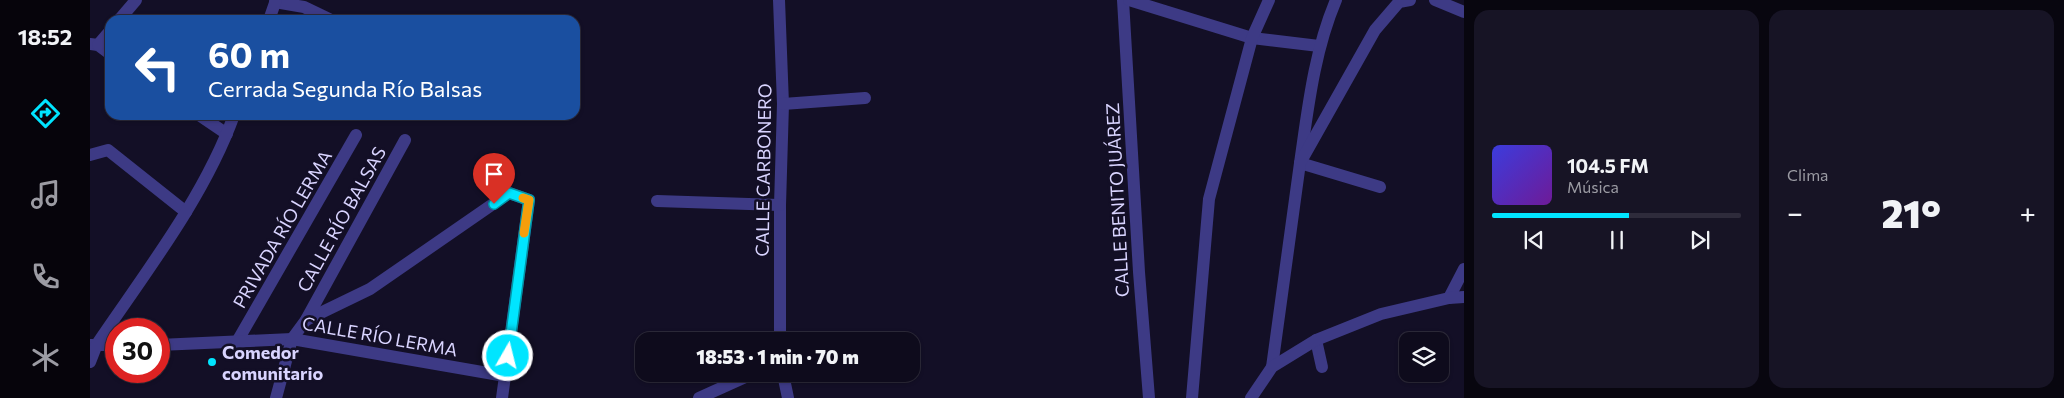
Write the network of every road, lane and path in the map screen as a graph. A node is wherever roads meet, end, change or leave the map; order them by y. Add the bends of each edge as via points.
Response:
1 (136, 0) edge
2 (779, 0) edge
3 (1123, 0) edge
4 (1129, 0) edge
5 (1269, 0) edge
6 (1336, 0) edge
7 (1410, 0) edge
8 (1435, 0) edge
9 (275, 1) edge
10 (1464, 12) edge
11 (123, 15) edge
12 (271, 15) edge
13 (320, 15) edge
14 (105, 35) edge
15 (1252, 38) junction
16 (94, 45) edge
17 (1319, 46) junction
18 (105, 51) edge
19 (865, 98) dead end
20 (783, 104) junction
21 (206, 120) edge
22 (232, 120) edge
23 (227, 134) junction
24 (356, 135) dead end
25 (405, 140) dead end
26 (90, 155) edge
27 (1300, 162) junction
28 (1380, 188) dead end
29 (657, 201) dead end
30 (780, 206) junction
31 (186, 212) junction
32 (1464, 268) edge
33 (1464, 297) edge
34 (1449, 298) junction
35 (306, 320) junction
36 (780, 332) edge
37 (292, 339) junction
38 (238, 340) junction
39 (1316, 340) junction
40 (94, 344) edge
41 (170, 344) edge
42 (90, 362) edge
43 (1272, 367) junction
44 (1322, 367) dead end
45 (505, 376) junction
46 (734, 382) edge
47 (785, 382) edge
48 (276, 398) edge
49 (502, 398) edge
50 (699, 398) edge
51 (788, 398) edge
52 (1149, 398) edge
53 (1192, 398) edge
54 (1251, 398) edge

1 - 11 street
2 - 20 street, CALLE CARBONERO
3 - 52 street, CALLE BENITO JUÁREZ
4 - 15 street
5 - 15 street
6 - 17 street
7 - 27 street via 1399,2 1375,30
8 - 10 street
9 - 12 street
9 - 13 street via 304,7
14 - 16 street
15 - 17 street
15 - 53 street via 1209,200
16 - 18 street
17 - 27 street
19 - 20 street
20 - 30 street, CALLE CARBONERO
21 - 23 street
22 - 23 street
23 - 31 street
24 - 38 street, PRIVADA RÍO LERMA
25 - 35 street, CALLE RÍO BALSAS
26 - 31 street via 108,150
27 - 28 street
27 - 43 street
29 - 30 street
30 - 36 street, CALLE CARBONERO
31 - 40 street
32 - 34 street
33 - 34 street
34 - 39 street via 1380,314
35 - 37 street, CALLE RÍO BALSAS
35 - 45 street via 370,289 509,193 529,200
37 - 38 street, CALLE RÍO LERMA
37 - 45 street, CALLE RÍO LERMA
37 - 48 street, CALLE RÍO BALSAS
38 - 41 street, CALLE RÍO LERMA
39 - 43 street
39 - 44 street
40 - 42 street
43 - 54 street
45 - 49 street
46 - 50 street
47 - 51 street

